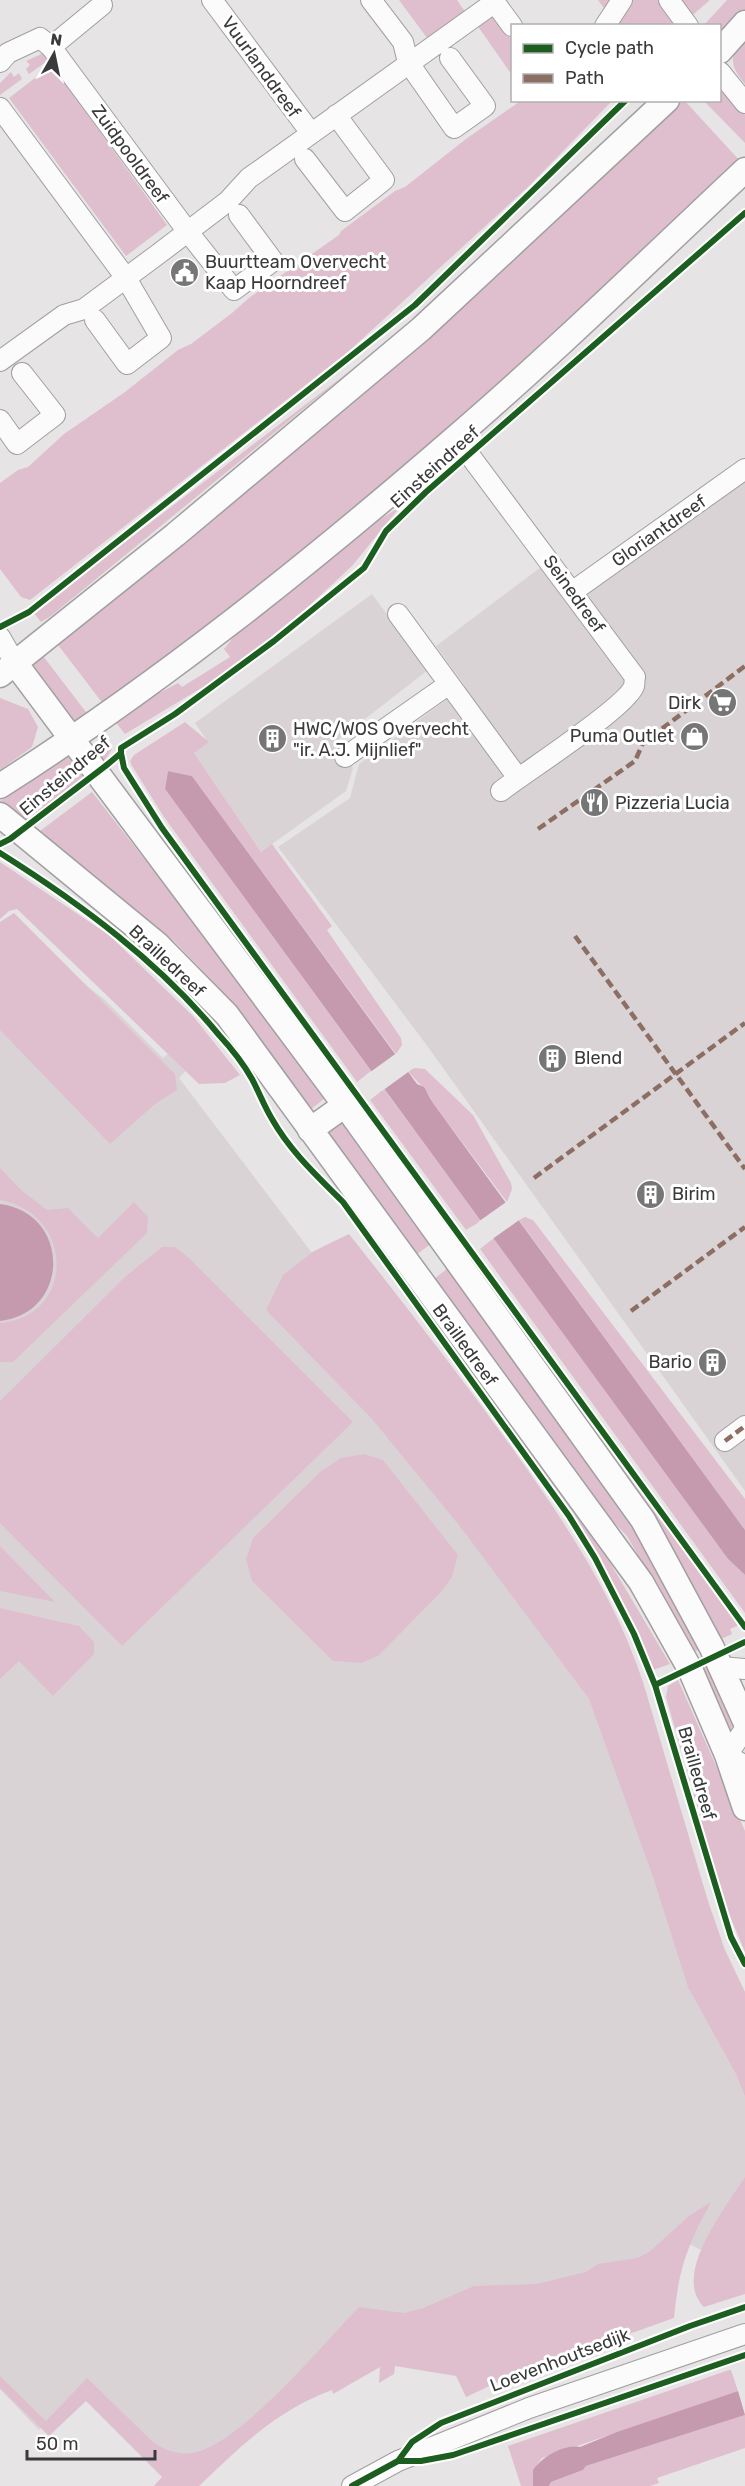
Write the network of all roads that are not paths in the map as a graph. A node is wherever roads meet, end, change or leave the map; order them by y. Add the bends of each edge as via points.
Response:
1 (212, 0) edge
2 (371, 0) edge
3 (622, 0) edge
4 (669, 0) edge
5 (494, 1) edge
6 (102, 5) dead end
7 (745, 23) edge
8 (511, 24) edge
9 (606, 24) edge
10 (687, 24) edge
11 (51, 47) junction
12 (721, 50) edge
13 (450, 58) dead end
14 (0, 62) edge
15 (408, 62) junction
16 (721, 73) edge
17 (665, 102) edge
18 (745, 103) edge
19 (0, 108) edge
20 (336, 115) junction
21 (310, 133) junction
22 (305, 159) dead end
23 (745, 171) edge
24 (239, 215) dead end
25 (188, 232) junction
26 (126, 278) junction
27 (95, 320) dead end
28 (0, 361) edge
29 (22, 373) dead end
30 (0, 420) edge
31 (456, 437) junction
32 (745, 469) edge
33 (572, 592) junction
34 (398, 614) dead end
35 (0, 637) edge
36 (7, 669) edge
37 (449, 684) junction
38 (72, 740) junction
39 (345, 757) dead end
40 (518, 778) junction
41 (0, 786) edge
42 (501, 790) dead end
43 (0, 815) edge
44 (345, 1105) junction
45 (310, 1130) junction
46 (745, 1426) edge
47 (725, 1441) dead end
48 (721, 1667) junction
49 (745, 1669) edge
50 (745, 1721) edge
51 (745, 1729) edge
52 (736, 1761) edge
53 (745, 1808) edge
54 (745, 2334) edge
55 (352, 2486) edge

1 - 21 street, Vuurlanddreef
2 - 15 street via 403,42
3 - 9 street
4 - 10 street
5 - 8 street
5 - 15 street
6 - 11 street
7 - 12 main road
11 - 14 street via 40,38 8,53
11 - 25 street, Zuidpooldreef
13 - 15 street via 485,106 454,128
15 - 20 street
16 - 18 street
17 - 36 main road via 421,328 175,535
19 - 26 street
20 - 21 street
20 - 22 street via 384,180 345,211
21 - 25 street via 249,178 228,201
23 - 31 main road, Einsteindreef
24 - 25 street, Zuidpooldreef via 273,261 234,290
25 - 26 street
26 - 27 street via 161,338 127,364
26 - 28 street via 84,309 64,315
29 - 30 street via 55,415 17,444
31 - 33 street, Seinedreef
31 - 38 main road, Einsteindreef via 205,641
32 - 33 street, Gloriantdreef
33 - 40 street, Seinedreef via 635,677 634,687 570,742
34 - 37 street
35 - 36 street
36 - 38 main road
37 - 39 street
37 - 40 street
38 - 41 main road, Einsteindreef
38 - 44 main road
40 - 42 street
43 - 45 main road, Brailledreef via 190,974 226,1015
44 - 45 main road
44 - 48 main road via 643,1520
45 - 52 main road, Brailledreef via 641,1582
46 - 47 street
48 - 49 street
48 - 50 main road
51 - 52 street
52 - 53 main road, Brailledreef
54 - 55 street, Loevenhoutsedijk via 529,2408 398,2460

